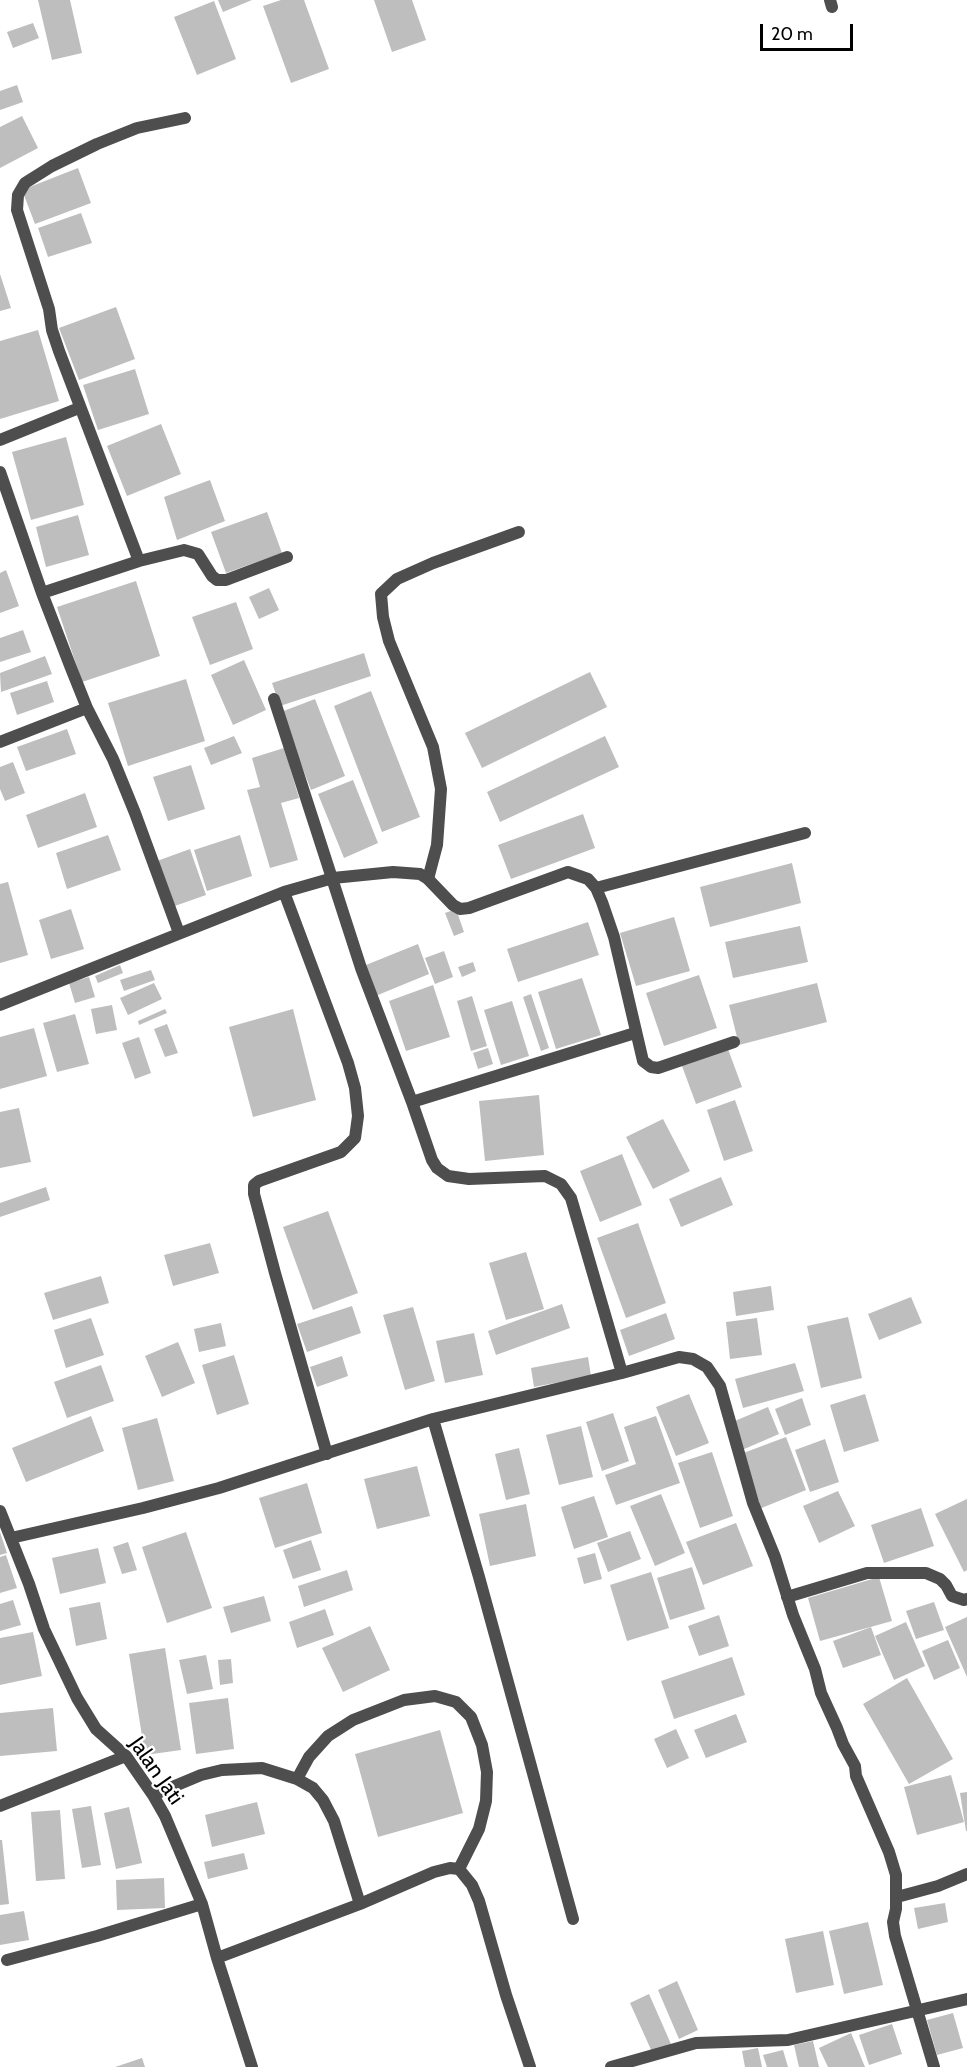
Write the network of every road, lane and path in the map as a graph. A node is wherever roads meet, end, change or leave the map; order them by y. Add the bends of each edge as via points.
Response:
1 (185, 118) dead end
2 (80, 408) junction
3 (0, 440) edge
4 (0, 472) edge
5 (519, 532) dead end
6 (287, 557) dead end
7 (139, 561) junction
8 (42, 593) junction
9 (274, 699) dead end
10 (87, 708) junction
11 (0, 742) edge
12 (805, 833) dead end
13 (333, 878) junction
14 (428, 879) junction
15 (596, 888) junction
16 (284, 892) junction
17 (179, 933) junction
18 (0, 1005) edge
19 (635, 1033) junction
20 (734, 1042) dead end
21 (412, 1102) junction
22 (622, 1373) junction
23 (433, 1419) junction
24 (327, 1454) junction
25 (0, 1511) edge
26 (11, 1538) junction
27 (787, 1597) junction
28 (967, 1599) edge
29 (126, 1756) junction
30 (297, 1779) junction
31 (153, 1795) junction
32 (0, 1806) edge
33 (459, 1869) junction
34 (967, 1874) edge
35 (897, 1897) junction
36 (202, 1904) junction
37 (360, 1904) junction
38 (573, 1919) dead end
39 (217, 1958) junction
40 (7, 1960) dead end
41 (967, 1999) edge
42 (918, 2010) junction
43 (252, 2067) edge
44 (530, 2067) edge
45 (611, 2067) edge
46 (934, 2067) edge

1 - 2 street via 137,128 97,144 25,183 18,195 16,210 49,309 58,351
2 - 3 street
2 - 7 street
4 - 8 street
5 - 14 street via 397,579 381,594 389,641 433,747 441,789 437,845
6 - 7 street via 217,580 192,551
7 - 8 street
8 - 10 street
9 - 13 street
10 - 11 street
10 - 17 street via 113,759
12 - 15 street
13 - 14 street via 393,872 420,874
13 - 16 street
13 - 21 street via 361,968
14 - 15 street via 460,909 568,872 588,879
15 - 19 street via 614,937
16 - 17 street
16 - 24 street via 348,1063 358,1116 355,1138 341,1152 254,1185
17 - 18 street
19 - 20 street via 643,1061 658,1068
19 - 21 street
21 - 22 street via 432,1160 448,1176 545,1176 554,1179 571,1197
22 - 23 street
22 - 27 street via 679,1357 707,1367 720,1386 747,1485
23 - 24 street
23 - 38 street
24 - 26 street via 219,1488
25 - 26 street, Jalan Jati
26 - 29 street, Jalan Jati via 44,1629 77,1698 96,1729
27 - 28 street via 867,1573 926,1573 940,1579 952,1596
27 - 35 street via 821,1693 889,1852
29 - 31 street, Jalan Jati
29 - 32 street
30 - 31 street via 262,1768 222,1770
30 - 33 street via 309,1757 328,1736 352,1720 404,1700 435,1696 456,1702 471,1717 487,1773 486,1801 479,1828
30 - 37 street via 313,1788 334,1821
31 - 36 street, Jalan Jati
33 - 37 street via 434,1872
33 - 44 street via 479,1901
34 - 35 street
35 - 42 street via 895,1936
36 - 39 street, Jalan Jati
36 - 40 street
37 - 39 street
39 - 43 street, Jalan Jati
41 - 42 street
42 - 45 street via 788,2040 696,2043
42 - 46 street

